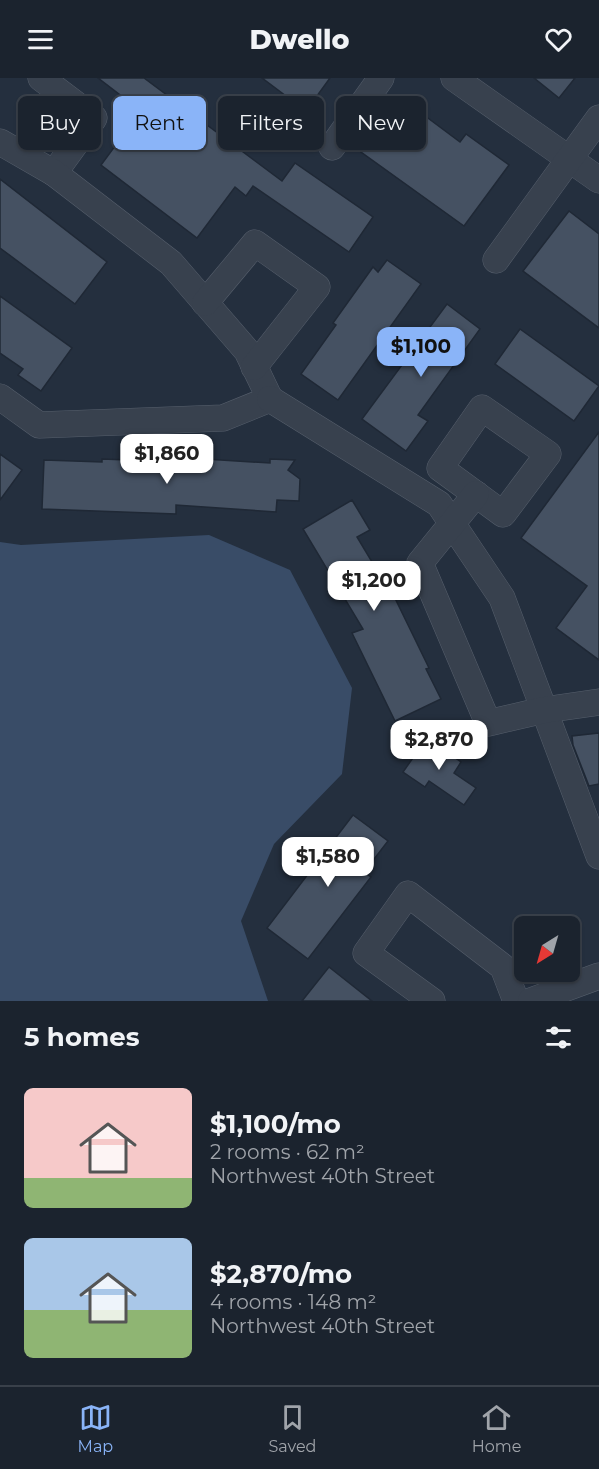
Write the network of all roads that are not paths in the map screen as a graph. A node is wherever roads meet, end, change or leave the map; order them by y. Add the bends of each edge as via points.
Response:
1 (41, 78) edge
2 (381, 78) edge
3 (454, 78) edge
4 (599, 118) edge
5 (0, 142) edge
6 (332, 147) dead end
7 (568, 159) junction
8 (54, 173) junction
9 (599, 180) edge
10 (496, 260) dead end
11 (205, 303) junction
12 (254, 367) junction
13 (0, 397) edge
14 (270, 399) junction
15 (476, 494) dead end
16 (452, 523) junction
17 (599, 702) edge
18 (544, 710) junction
19 (599, 856) edge
20 (599, 976) edge
21 (432, 1001) edge
22 (516, 1001) edge
23 (531, 1001) edge

1 - 8 street via 94,118
2 - 6 street
3 - 7 street
4 - 7 street
5 - 8 street
7 - 9 street
7 - 10 street
8 - 11 street via 171,263
11 - 12 street via 247,351
11 - 12 street via 255,243 317,287
12 - 14 street
13 - 14 street via 39,425 223,418
14 - 16 street via 440,504
15 - 16 street
16 - 18 street via 502,598
16 - 18 street via 420,563 488,723
17 - 18 street
18 - 19 street
20 - 23 street
21 - 22 street via 366,953 408,894 503,967

